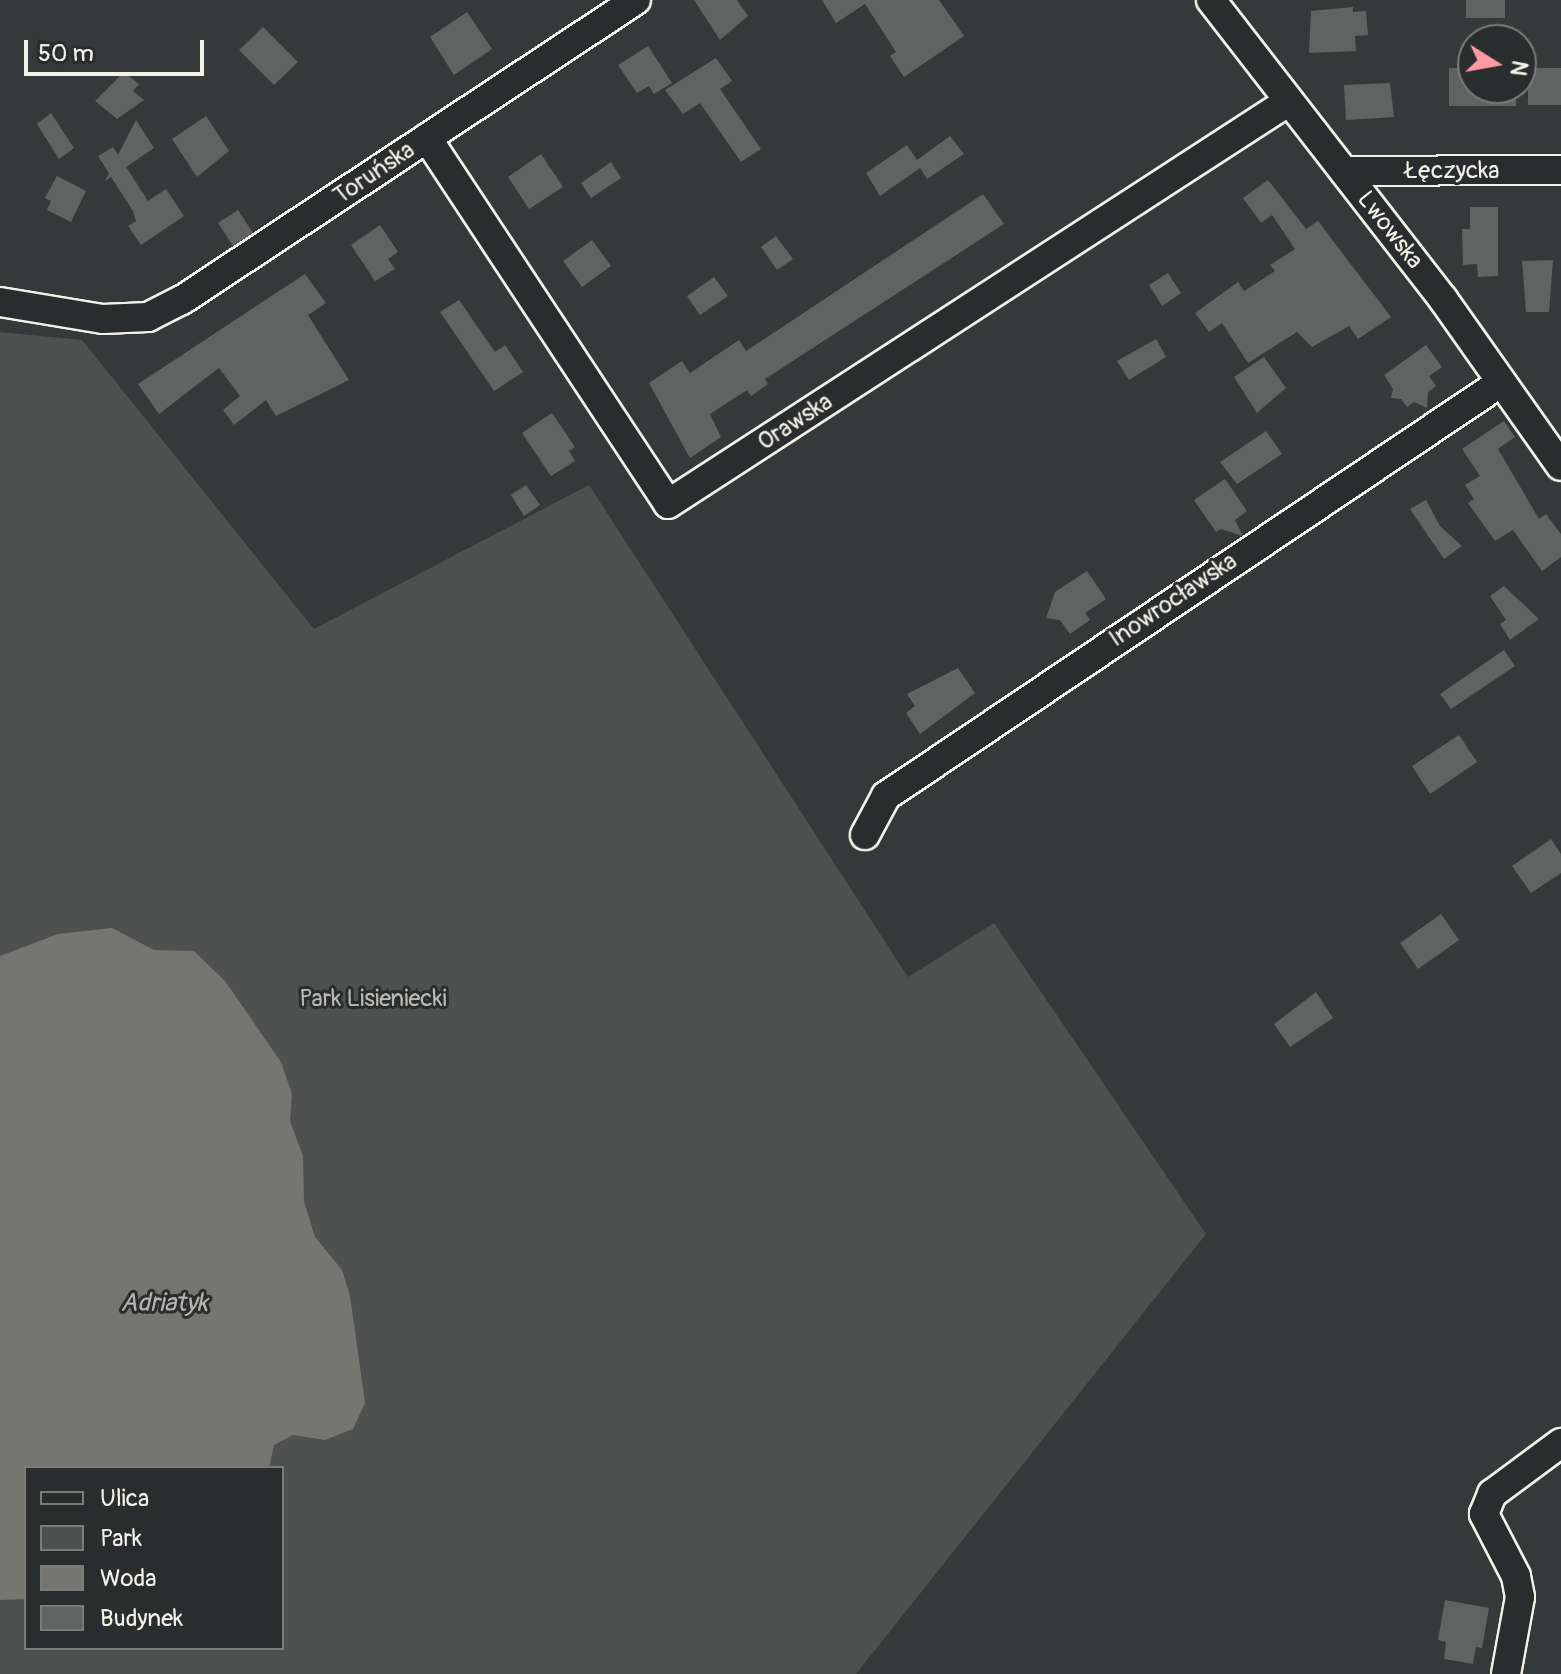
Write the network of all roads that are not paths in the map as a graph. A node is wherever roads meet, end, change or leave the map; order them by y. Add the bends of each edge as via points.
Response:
1 (636, 0) edge
2 (1211, 0) edge
3 (1289, 101) junction
4 (427, 138) junction
5 (1561, 170) edge
6 (1344, 171) junction
7 (0, 302) edge
8 (1500, 383) junction
9 (1561, 466) edge
10 (865, 835) dead end
11 (1561, 1443) edge
12 (1506, 1674) edge

1 - 4 street, Toruńska
2 - 3 street, Lwowska
3 - 4 street, Orawska via 668,504
3 - 6 street, Lwowska
4 - 7 street, Toruńska via 182,300 148,317 103,319
5 - 6 street, Łęczycka
6 - 8 street, Lwowska
8 - 9 street, Lwowska
8 - 10 street, Inowrocławska via 886,796
11 - 12 street via 1492,1494 1484,1514 1516,1576 1520,1597

